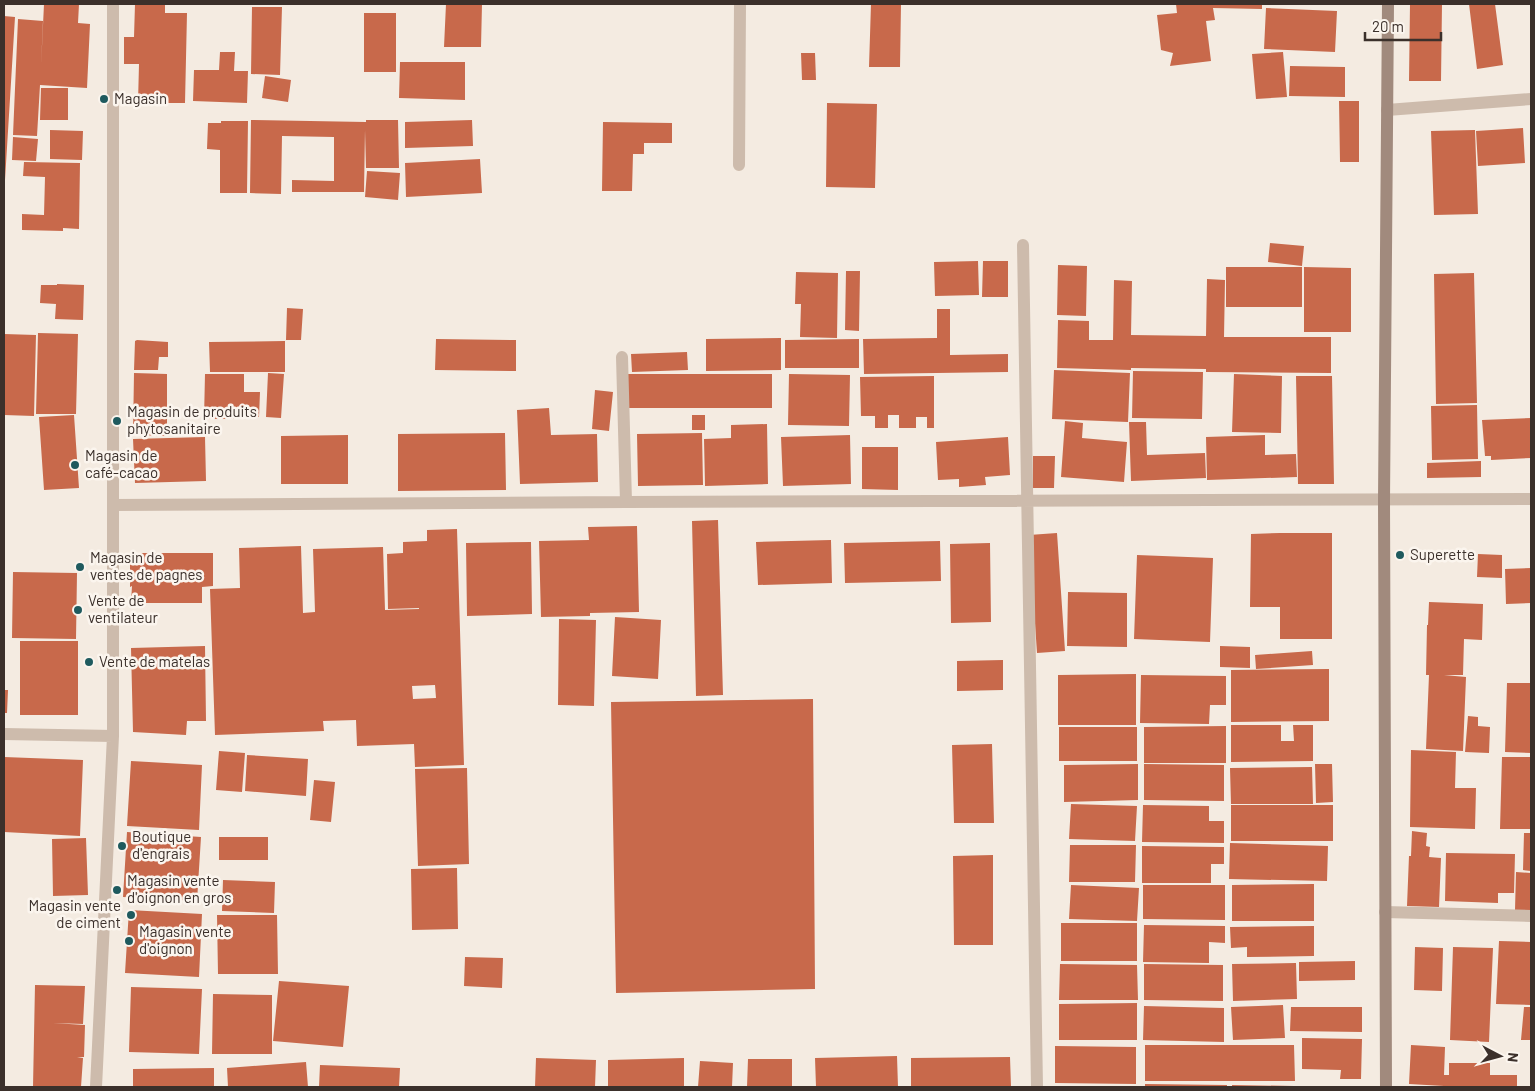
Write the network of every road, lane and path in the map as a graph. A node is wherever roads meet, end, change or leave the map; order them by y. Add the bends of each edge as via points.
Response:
1 (113, 4) edge
2 (740, 4) edge
3 (1388, 4) edge
4 (1531, 99) edge
5 (1387, 110) junction
6 (739, 165) dead end
7 (1023, 245) dead end
8 (622, 357) dead end
9 (1384, 500) junction
10 (1531, 500) edge
11 (626, 502) junction
12 (1027, 502) junction
13 (113, 505) junction
14 (4, 734) edge
15 (113, 736) junction
16 (1385, 912) junction
17 (1531, 916) edge
18 (96, 1087) edge
19 (1037, 1087) edge
20 (1386, 1087) edge

1 - 13 street
2 - 6 street
3 - 5 street
4 - 5 street
5 - 9 street
7 - 12 street
8 - 11 street
9 - 10 street
9 - 12 street
9 - 16 street
11 - 12 street
11 - 13 street
12 - 19 street
13 - 15 street
14 - 15 street
15 - 18 street
16 - 17 street
16 - 20 street

